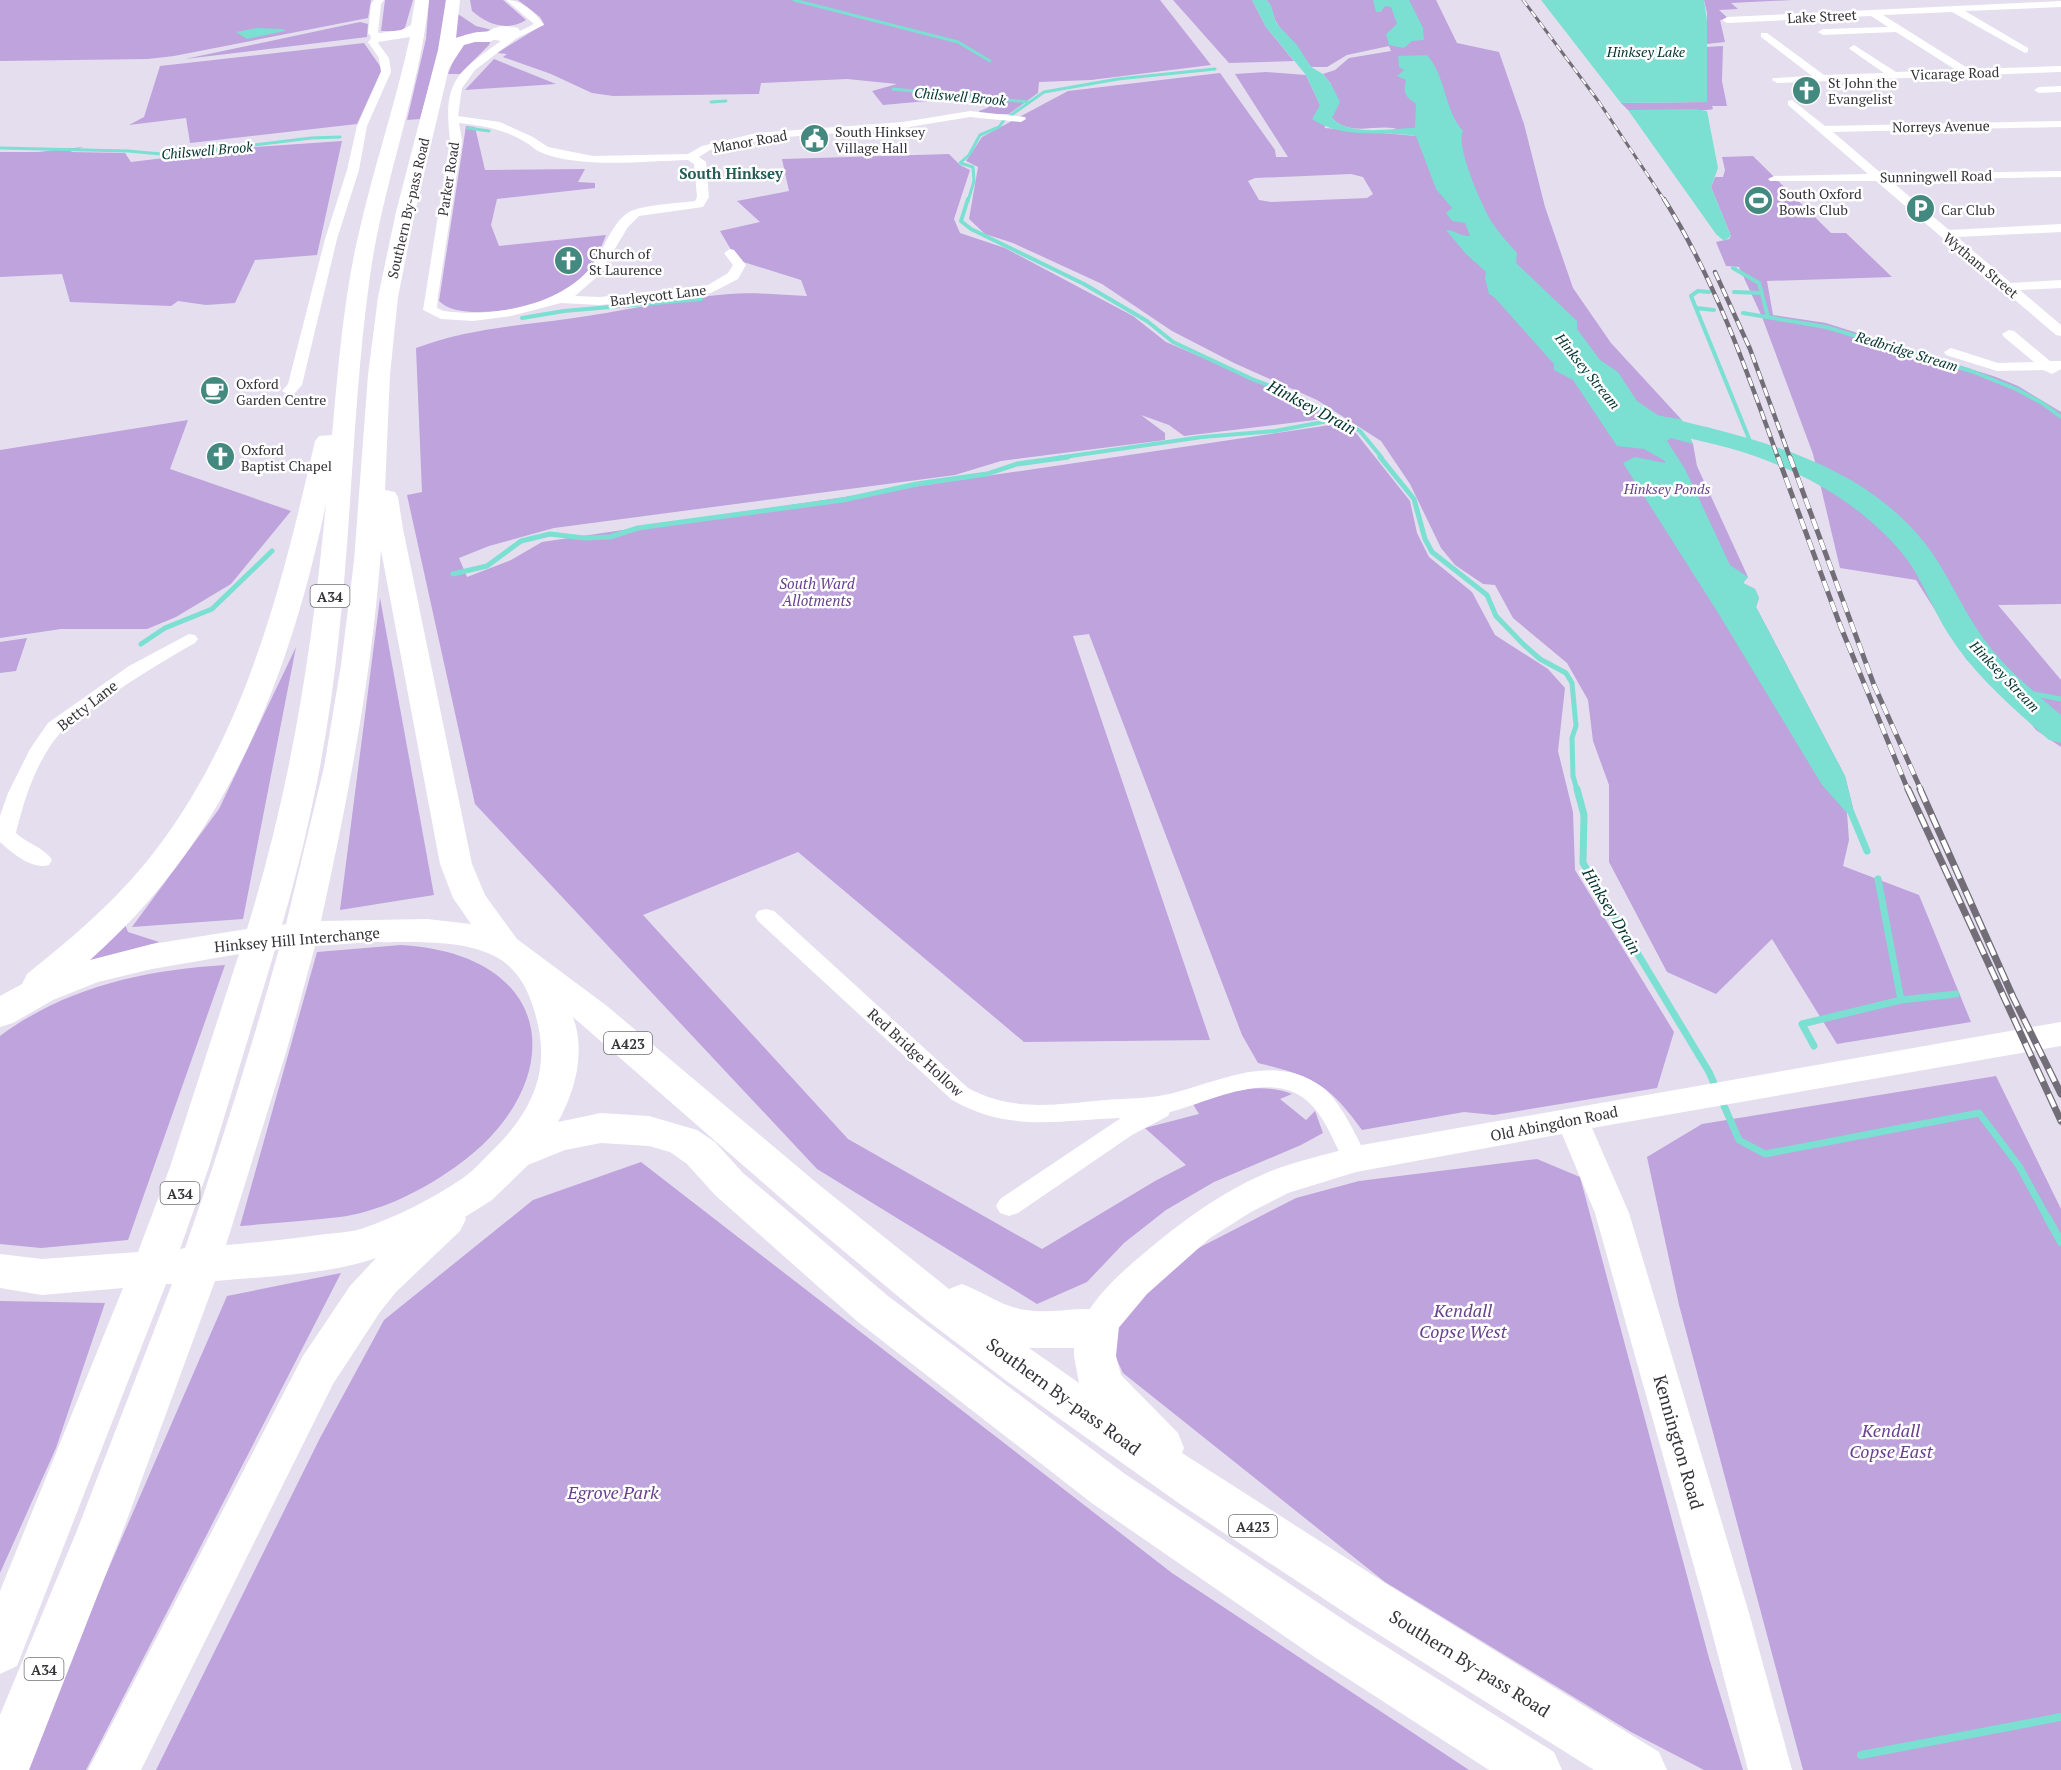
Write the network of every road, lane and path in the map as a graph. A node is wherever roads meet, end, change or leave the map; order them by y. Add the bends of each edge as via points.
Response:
1 (379, 0) edge
2 (422, 0) edge
3 (511, 0) edge
4 (2061, 4) edge
5 (463, 9) edge
6 (1954, 9) junction
7 (1873, 13) junction
8 (1727, 20) dead end
9 (420, 26) junction
10 (1898, 29) junction
11 (1823, 32) dead end
12 (1764, 35) dead end
13 (378, 37) junction
14 (502, 37) junction
15 (1854, 48) dead end
16 (2006, 50) dead end
17 (2025, 50) dead end
18 (416, 51) junction
19 (441, 68) junction
20 (2061, 69) edge
21 (2039, 70) junction
22 (1968, 73) junction
23 (1895, 76) junction
24 (1823, 79) junction
25 (1778, 81) dead end
26 (2061, 83) edge
27 (2061, 89) edge
28 (2039, 90) dead end
29 (1792, 103) dead end
30 (1013, 118) dead end
31 (452, 119) junction
32 (2061, 124) edge
33 (1821, 129) junction
34 (690, 157) junction
35 (2061, 174) edge
36 (1876, 178) junction
37 (1774, 179) dead end
38 (2061, 228) edge
39 (1944, 234) junction
40 (732, 256) dead end
41 (2061, 284) edge
42 (2007, 287) junction
43 (558, 299) junction
44 (2009, 333) dead end
45 (2061, 333) edge
46 (1951, 352) dead end
47 (2054, 365) edge
48 (2061, 377) edge
49 (289, 391) dead end
50 (361, 403) junction
51 (189, 639) dead end
52 (2, 835) edge
53 (42, 860) dead end
54 (766, 916) dead end
55 (517, 956) junction
56 (6, 1009) edge
57 (2061, 1034) edge
58 (1170, 1104) junction
59 (1572, 1119) junction
60 (514, 1154) junction
61 (1356, 1160) junction
62 (729, 1184) junction
63 (478, 1189) junction
64 (1009, 1206) dead end
65 (418, 1246) junction
66 (880, 1259) junction
67 (0, 1271) edge
68 (1098, 1326) junction
69 (1215, 1502) junction
70 (0, 1649) edge
71 (3, 1770) edge
72 (114, 1770) edge
73 (1536, 1770) edge
74 (1641, 1770) edge
75 (1770, 1770) edge

1 - 13 street via 373,33
2 - 9 highway, Southern By-pass Road / A34
3 - 14 street, Parker Road via 539,25
4 - 6 street, Lake Street
5 - 14 highway
5 - 19 highway, Southern By-pass Road / A34 via 449,37
6 - 7 street, Lake Street
6 - 17 street
7 - 8 street, Lake Street
7 - 10 street
9 - 13 highway via 405,34
9 - 18 highway, Southern By-pass Road / A34
10 - 11 street
10 - 22 street
12 - 24 street
13 - 18 highway via 409,42
13 - 49 street via 373,42 384,58 386,72 362,126 295,385
14 - 19 highway via 474,37 458,42
14 - 31 street, Parker Road via 458,82 451,106
15 - 23 street
16 - 21 street
18 - 50 highway, Southern By-pass Road / A34 via 361,274
19 - 50 highway, Southern By-pass Road / A34 via 384,321
20 - 21 street, Vicarage Road
21 - 22 street, Vicarage Road
21 - 26 street
22 - 23 street, Vicarage Road
23 - 24 street, Vicarage Road
24 - 25 street, Vicarage Road
27 - 28 street
29 - 33 street, Wytham Street
30 - 34 street, Manor Road via 970,114 893,126 777,135 714,146
31 - 34 street, Manor Road via 496,124 544,150 566,155 592,159
31 - 43 street, Parker Road via 456,140 430,310 436,315 465,317
32 - 33 street, Norreys Avenue
33 - 36 street, Wytham Street
34 - 43 street via 700,162 703,197 699,204 629,217 594,273
35 - 36 street, Sunningwell Road
36 - 37 street, Sunningwell Road
36 - 39 street, Wytham Street
38 - 39 street
39 - 42 street, Wytham Street
40 - 43 street, Barleycott Lane via 740,265 733,276 711,289 600,301
41 - 42 street
42 - 45 street, Wytham Street
44 - 47 street
46 - 47 street via 1997,367
47 - 48 street
50 - 55 highway via 456,864 470,898
50 - 56 highway via 330,428 280,631 260,687 224,765 169,855 135,896 97,934
50 - 70 highway, A34 via 346,427 327,627 298,803 249,977 175,1208
50 - 71 highway, A34 via 370,525 360,628 332,802 292,968 250,1114 144,1418
51 - 52 street, Betty Lane via 139,666 56,727 24,781
52 - 53 street, Betty Lane
54 - 58 street, Red Bridge Hollow via 960,1094 988,1108 1034,1115
55 - 56 highway, Hinksey Hill Interchange via 444,933 373,930 203,948 114,965 68,980
55 - 60 highway via 548,998 559,1028 559,1068 552,1098
55 - 66 highway, Southern By-pass Road / A423 via 592,1011
57 - 59 street, Old Abingdon Road
58 - 61 street, Red Bridge Hollow via 1240,1080 1281,1080 1308,1089 1328,1106
58 - 64 street, Red Bridge Hollow via 1123,1128
59 - 61 street, Old Abingdon Road
59 - 75 street, Kennington Road via 1612,1213
60 - 62 highway via 561,1136 601,1128 649,1131 683,1141 701,1153
60 - 63 highway
61 - 68 street, Old Abingdon Road via 1278,1183 1198,1228 1134,1283
62 - 65 highway via 678,1156 654,1150 611,1148 582,1152 526,1173
62 - 73 highway via 873,1309 1109,1489 1333,1641
63 - 65 highway
63 - 67 highway via 427,1219 363,1246 280,1258 42,1277
65 - 72 highway via 365,1299 318,1370
66 - 68 highway via 1002,1323 1059,1332
66 - 69 highway, Southern By-pass Road / A423 via 1038,1379
68 - 69 highway via 1095,1356 1101,1384
69 - 74 highway, Southern By-pass Road / A423

